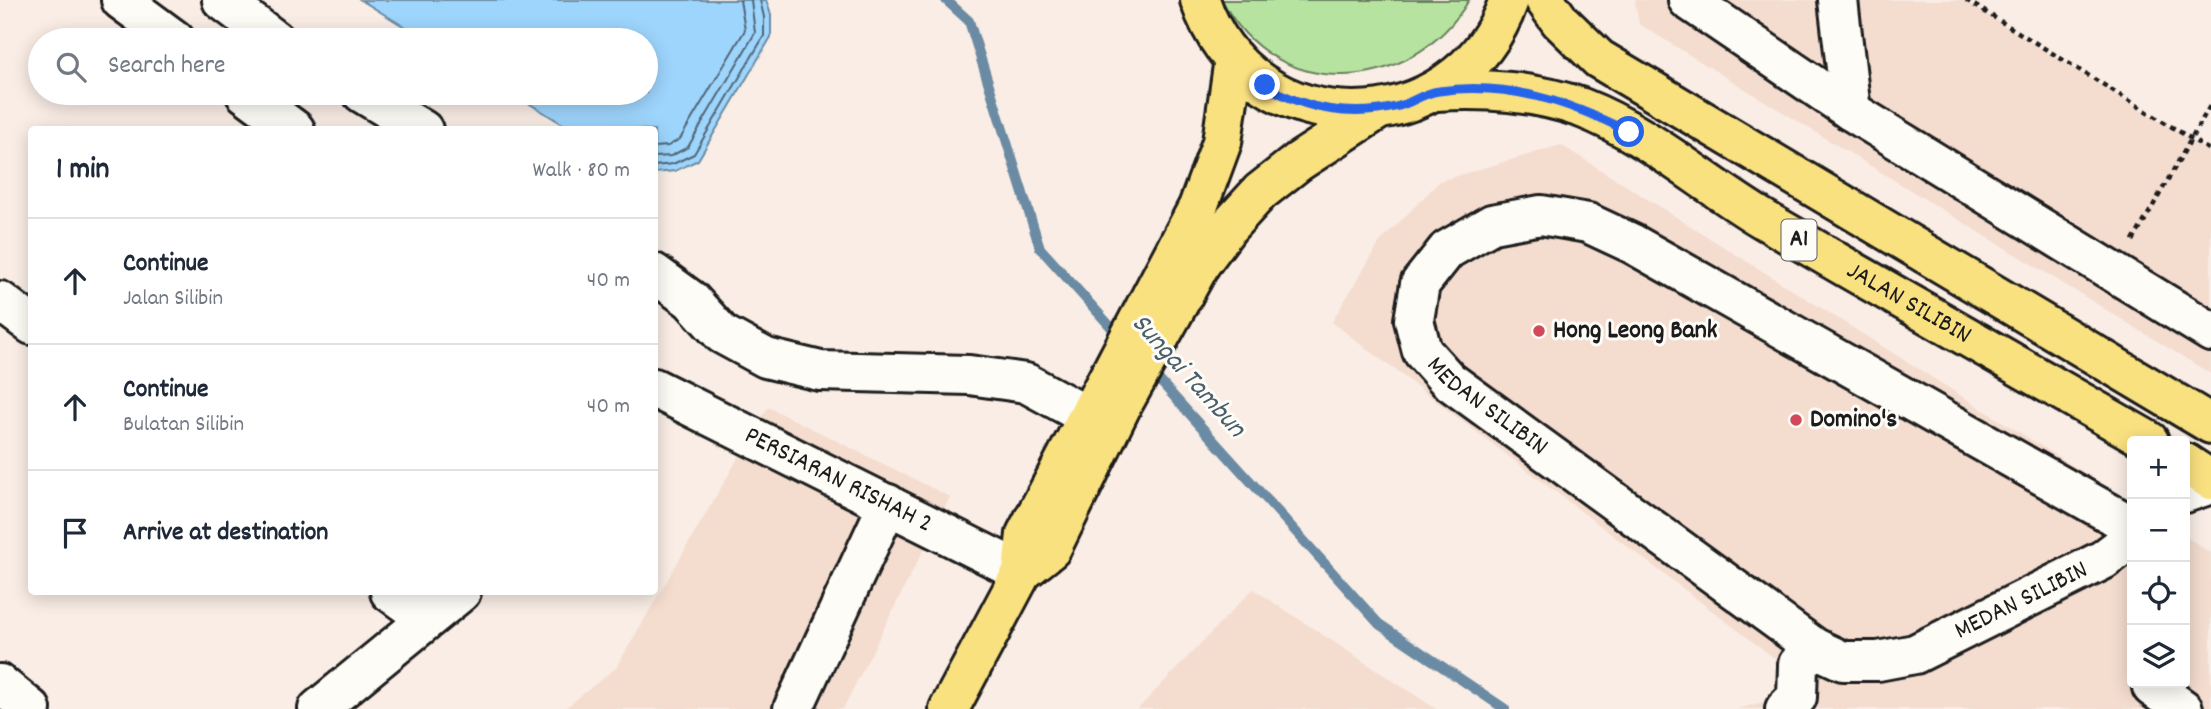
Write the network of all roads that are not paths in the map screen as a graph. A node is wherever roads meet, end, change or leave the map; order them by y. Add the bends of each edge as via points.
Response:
1 (121, 0) edge
2 (222, 0) edge
3 (1200, 0) edge
4 (1509, 0) edge
5 (1545, 0) edge
6 (1688, 0) edge
7 (1838, 0) edge
8 (159, 28) edge
9 (259, 28) edge
10 (1234, 59) junction
11 (1436, 91) junction
12 (261, 105) edge
13 (382, 105) edge
14 (1378, 110) junction
15 (1850, 111) junction
16 (290, 126) edge
17 (416, 126) edge
18 (1188, 256) junction
19 (658, 276) edge
20 (0, 301) edge
21 (28, 321) edge
22 (2211, 332) edge
23 (2141, 383) junction
24 (658, 390) edge
25 (1102, 407) junction
26 (2211, 424) edge
27 (2140, 436) edge
28 (2165, 436) edge
29 (888, 504) junction
30 (2127, 523) edge
31 (2127, 542) edge
32 (1022, 572) junction
33 (394, 595) edge
34 (457, 595) edge
35 (426, 618) junction
36 (1815, 648) junction
37 (0, 684) edge
38 (2153, 688) edge
39 (31, 709) edge
40 (318, 709) edge
41 (793, 709) edge
42 (949, 709) edge
43 (1785, 709) edge
44 (2183, 709) edge

1 - 8 street
2 - 9 street
3 - 10 main road, A1
4 - 11 main road, A1 via 1478,55
5 - 23 main road, JALAN SILIBIN / A1 via 1560,22 1611,66
6 - 15 street
7 - 15 street
10 - 14 main road, A1 via 1289,99 1341,111
10 - 18 main road via 1222,142 1198,208
11 - 14 main road, A1
11 - 27 main road, JALAN SILIBIN / A1 via 1480,89 1536,95 1583,109 1629,132 1760,217
12 - 16 street
13 - 17 street
14 - 18 main road via 1298,162 1260,192 1228,227
15 - 22 street
18 - 25 main road
19 - 25 street via 691,300 722,334 766,358 820,371 969,375 1026,383
20 - 21 street
23 - 26 main road, JALAN SILIBIN / A1
23 - 28 main road via 2160,415
24 - 29 street, PERSIARAN RISHAH 2
25 - 32 main road via 1051,549
29 - 32 street, PERSIARAN RISHAH 2
29 - 41 street
30 - 36 street, MEDAN SILIBIN via 1633,244 1588,223 1541,215 1492,224 1447,250 1420,284 1414,320 1422,351 1448,380
31 - 36 street, MEDAN SILIBIN via 2103,560 1914,654 1843,661
32 - 42 main road
33 - 35 street
34 - 35 street
35 - 40 street
36 - 43 street via 1798,664 1797,697
37 - 39 street
38 - 44 street

